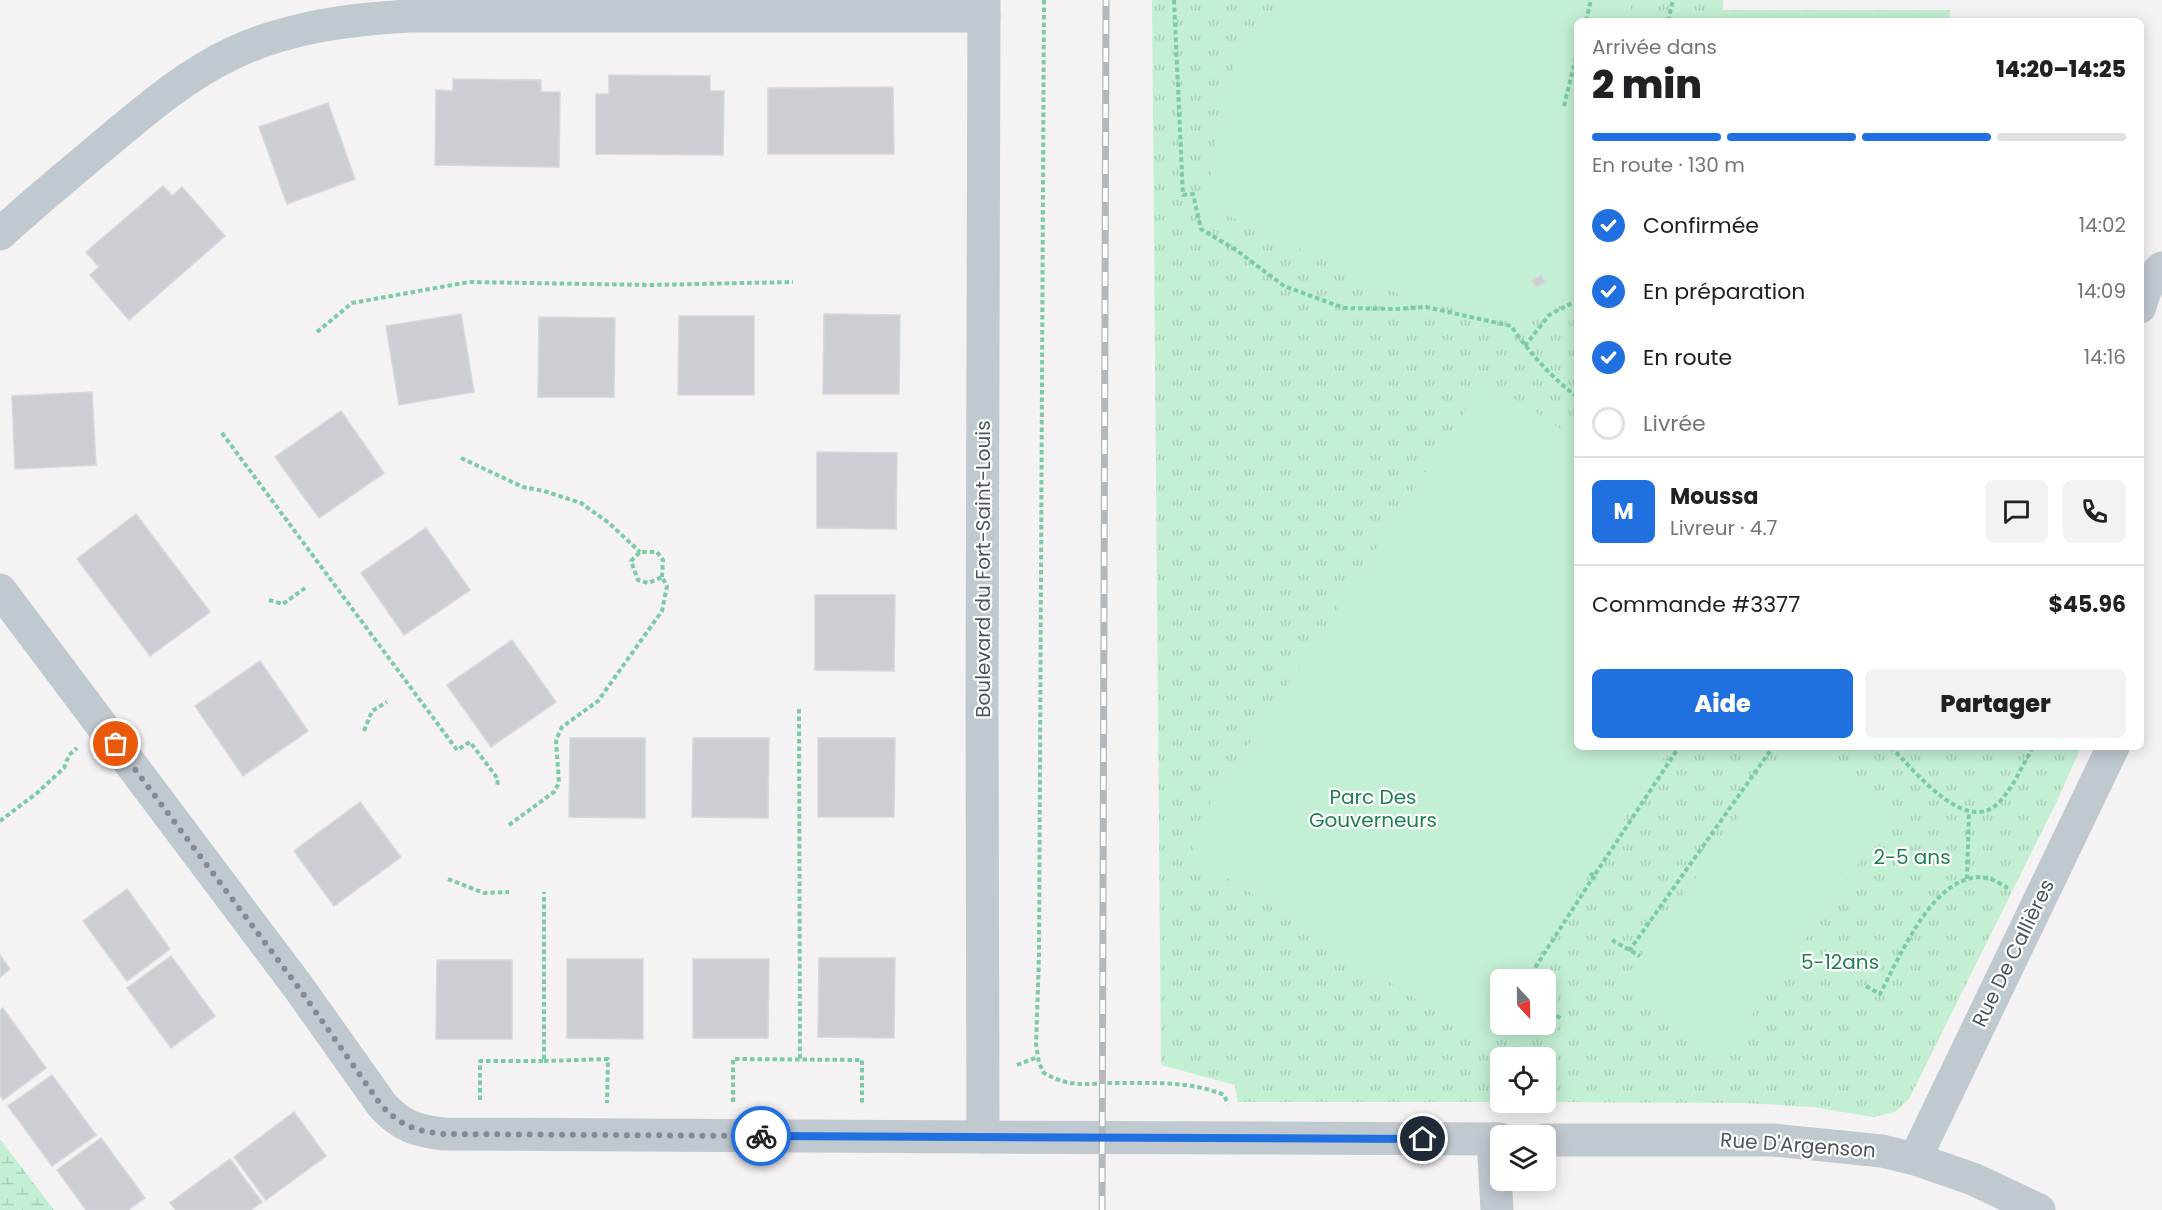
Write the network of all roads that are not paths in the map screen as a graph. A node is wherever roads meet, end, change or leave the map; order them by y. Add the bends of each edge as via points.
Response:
1 (984, 8) edge
2 (0, 234) edge
3 (2162, 268) edge
4 (2144, 293) edge
5 (0, 590) edge
6 (2112, 750) edge
7 (983, 1137) junction
8 (1490, 1139) edge
9 (1556, 1140) edge
10 (1915, 1159) junction
11 (1497, 1191) edge
12 (1497, 1210) edge
13 (2039, 1210) edge

1 - 2 street via 410,16 327,24 234,52 193,76 146,110
1 - 7 street, Boulevard du Fort-Saint-Louis
3 - 4 street
5 - 7 street via 299,988 381,1105 396,1120 422,1131 480,1134
6 - 10 street, Rue De Callières
7 - 8 street
9 - 10 street, Rue D'Argenson via 1773,1140 1882,1151
10 - 13 street, Rue D'Argenson via 1973,1179
11 - 12 street

